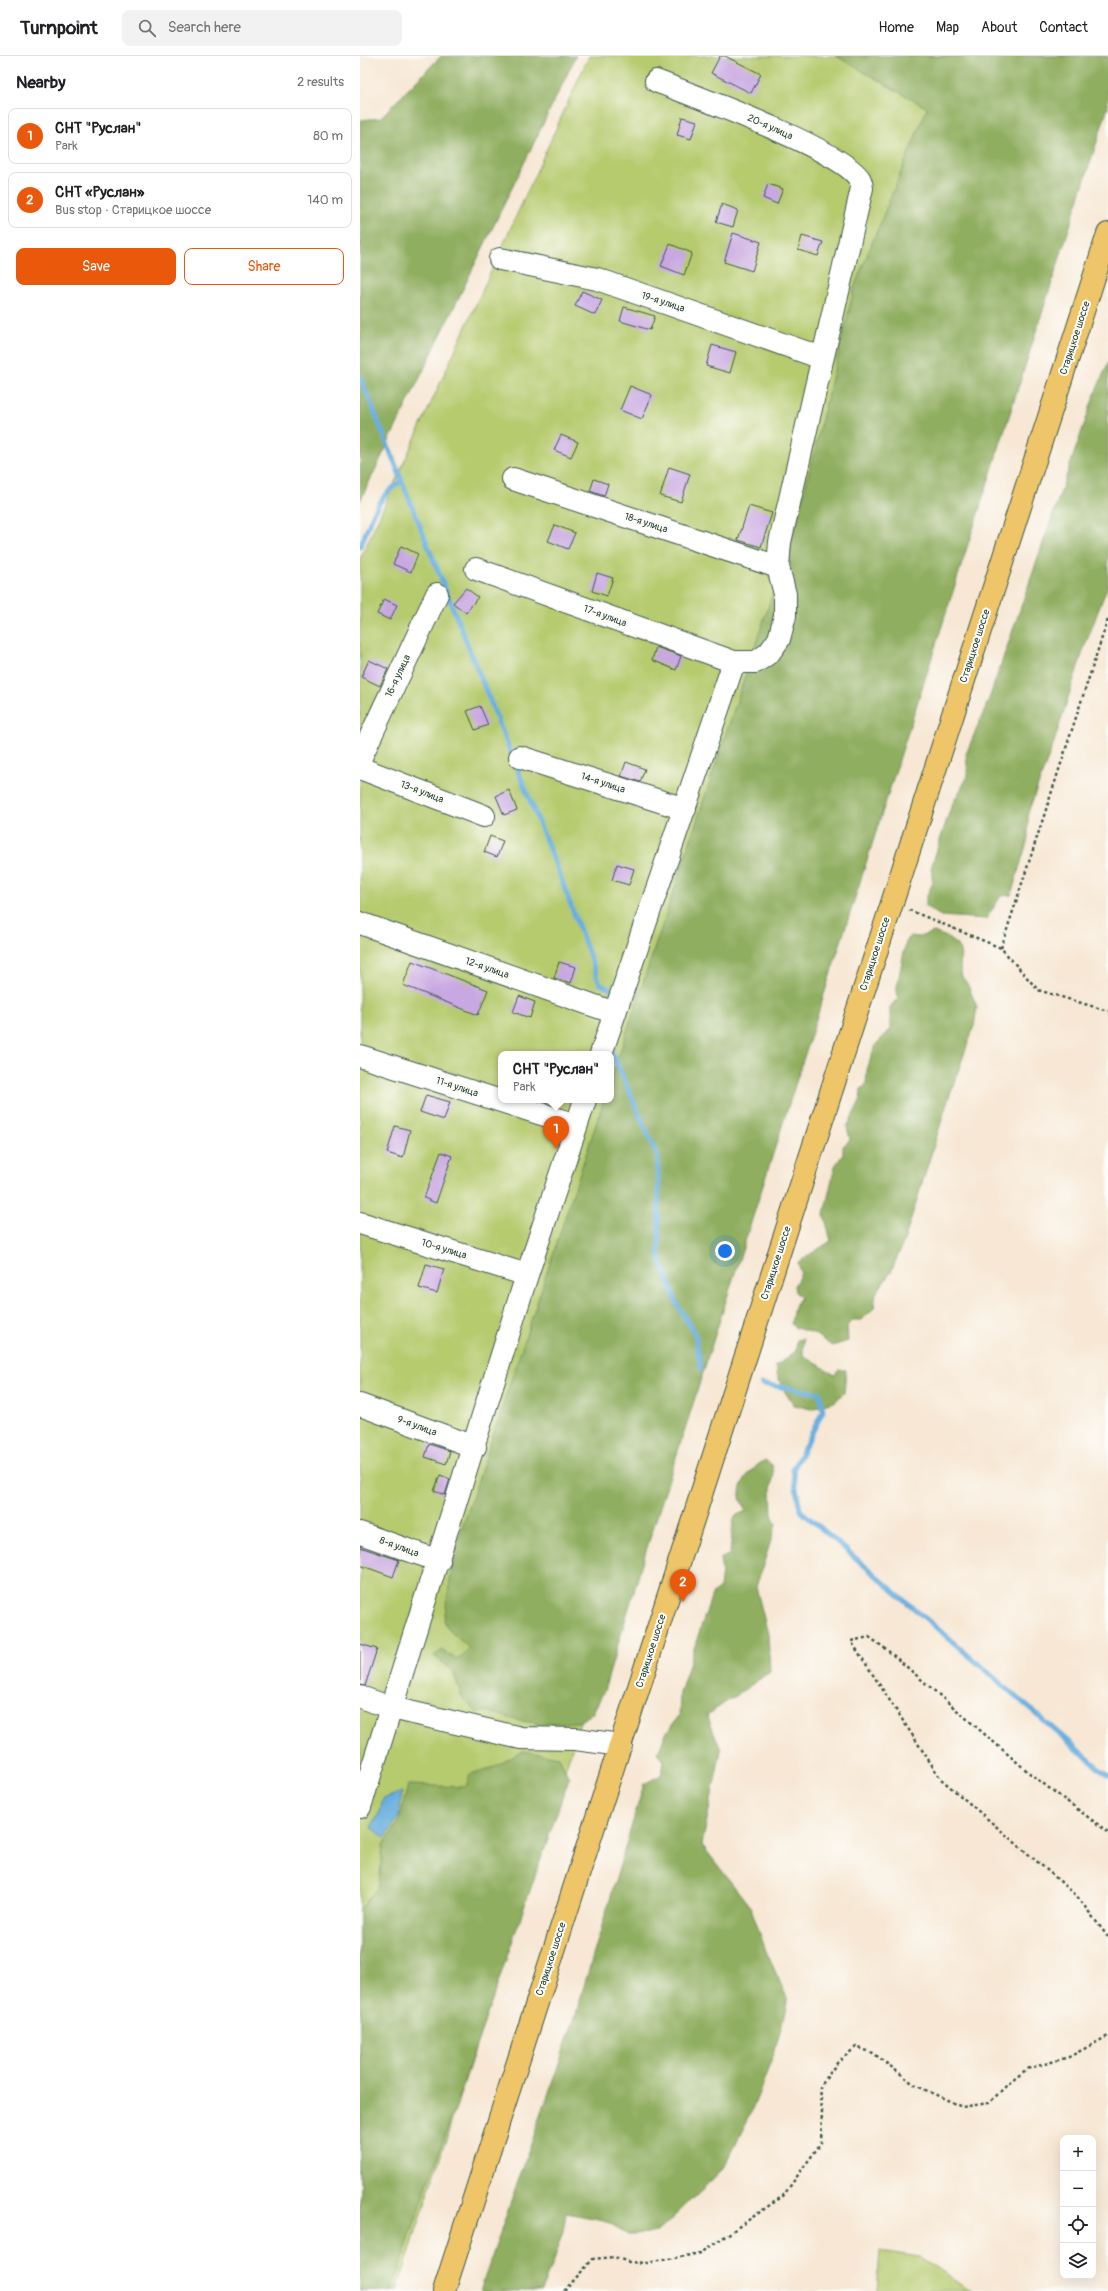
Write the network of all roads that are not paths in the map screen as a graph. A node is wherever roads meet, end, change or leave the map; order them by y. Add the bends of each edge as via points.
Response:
1 (656, 81) dead end
2 (1108, 234) edge
3 (500, 259) dead end
4 (822, 358) junction
5 (513, 478) dead end
6 (778, 567) junction
7 (476, 568) dead end
8 (437, 594) dead end
9 (734, 662) junction
10 (520, 757) dead end
11 (360, 759) edge
12 (360, 768) edge
13 (685, 808) junction
14 (484, 816) dead end
15 (360, 923) edge
16 (615, 1013) junction
17 (602, 1051) edge
18 (360, 1056) edge
19 (498, 1101) edge
20 (505, 1103) edge
21 (584, 1103) edge
22 (576, 1126) junction
23 (360, 1223) edge
24 (527, 1275) junction
25 (360, 1406) edge
26 (474, 1447) junction
27 (360, 1532) edge
28 (438, 1561) junction
29 (360, 1697) edge
30 (392, 1708) junction
31 (620, 1745) junction
32 (360, 1807) edge
33 (444, 2291) edge

1 - 4 street, 20-я улица via 742,114 812,146 846,166 860,179 861,198
2 - 31 main road, Старицкое шоссе
3 - 4 street, 19-я улица via 597,280
4 - 6 street via 780,542
5 - 6 street, 18-я улица
6 - 9 street via 785,601 785,616 779,639 769,653 756,662
7 - 9 street, 17-я улица
8 - 11 street, 16-я улица
9 - 13 street
10 - 13 street, 14-я улица
12 - 14 street, 13-я улица
13 - 16 street
15 - 16 street, 12-я улица
16 - 17 street
18 - 19 street, 11-я улица
20 - 22 street, 11-я улица
21 - 22 street
22 - 24 street
23 - 24 street, 10-я улица
24 - 26 street
25 - 26 street, 9-я улица
26 - 28 street
27 - 28 street, 8-я улица
28 - 30 street
29 - 30 street
30 - 31 street via 521,1738 576,1739
30 - 32 street
31 - 33 main road, Старицкое шоссе

